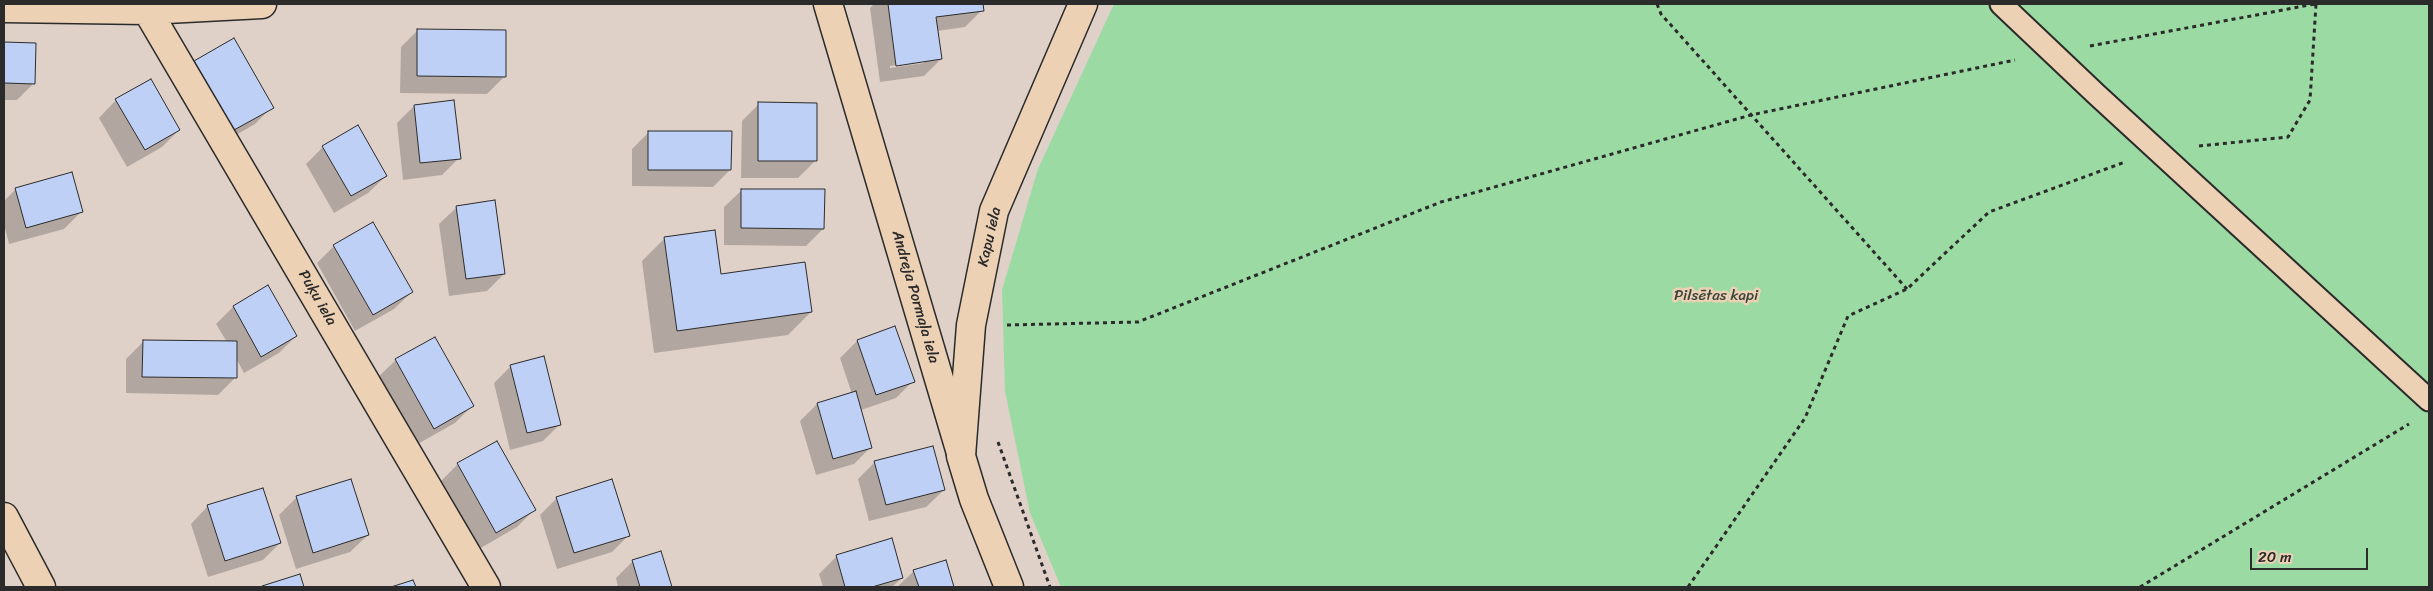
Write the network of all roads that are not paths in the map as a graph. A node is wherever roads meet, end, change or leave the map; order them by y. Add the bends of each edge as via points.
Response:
1 (262, 4) edge
2 (828, 4) edge
3 (1084, 4) edge
4 (2001, 4) edge
5 (4, 8) edge
6 (147, 10) junction
7 (2429, 400) edge
8 (962, 456) junction
9 (4, 517) edge
10 (41, 587) edge
11 (486, 587) edge
12 (1009, 587) edge

1 - 6 street
2 - 8 street, Andreja Pormaļa iela
3 - 8 street, Kapu iela via 994,211 971,325
4 - 7 lane
5 - 6 street
6 - 11 street, Puķu iela
8 - 12 street, Andreja Pormaļa iela via 974,499
9 - 10 street

